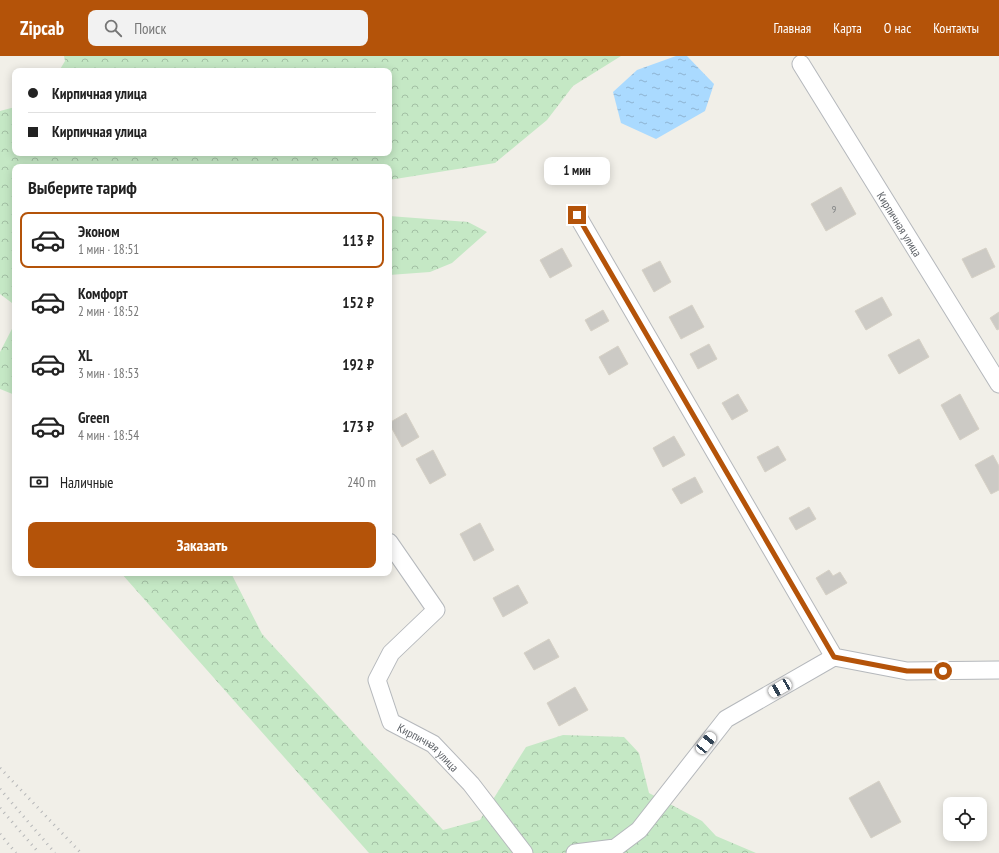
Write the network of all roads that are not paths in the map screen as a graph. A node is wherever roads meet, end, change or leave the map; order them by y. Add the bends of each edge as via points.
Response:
1 (801, 64) dead end
2 (577, 215) dead end
3 (999, 384) edge
4 (392, 546) edge
5 (834, 657) junction
6 (999, 670) edge
7 (524, 853) edge
8 (575, 853) edge

1 - 3 street, Кирпичная улица
2 - 5 street
4 - 7 street, Кирпичная улица via 436,610 390,653 377,680 391,722 433,744 471,784
5 - 6 street via 907,671
5 - 8 street via 726,719 639,830 615,848

